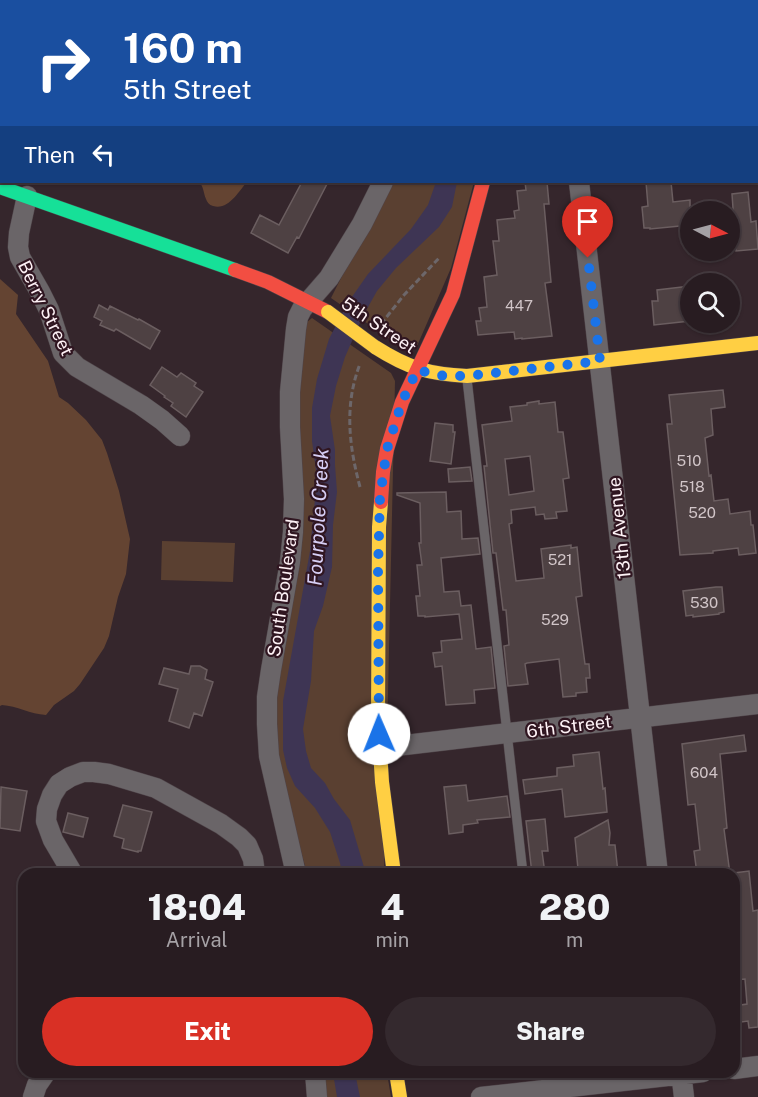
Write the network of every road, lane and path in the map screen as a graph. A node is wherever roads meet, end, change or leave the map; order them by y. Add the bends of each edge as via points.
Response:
1 (382, 183) edge
2 (483, 183) edge
3 (579, 183) edge
4 (0, 187) edge
5 (27, 196) junction
6 (308, 302) junction
7 (758, 343) edge
8 (600, 361) junction
9 (417, 370) junction
10 (467, 376) junction
11 (180, 436) dead end
12 (758, 704) edge
13 (640, 718) junction
14 (507, 733) junction
15 (379, 748) junction
16 (69, 868) edge
17 (254, 868) edge
18 (295, 868) edge
19 (393, 868) edge
20 (522, 868) edge
21 (657, 868) edge
22 (758, 1066) edge
23 (740, 1068) edge
24 (42, 1078) edge
25 (315, 1078) edge
26 (397, 1078) edge
27 (636, 1078) edge
28 (682, 1078) edge
29 (547, 1086) edge
30 (33, 1097) edge
31 (317, 1097) edge
32 (400, 1097) edge
33 (481, 1097) edge
34 (684, 1097) edge

1 - 6 street, South Boulevard via 329,278
2 - 9 main road via 453,294
3 - 8 street, 13th Avenue
4 - 5 main road, 5th Street
5 - 6 main road, 5th Street via 268,282
5 - 11 street, Berry Street via 19,233 20,257 49,310 63,353 77,367 141,405
6 - 9 main road, 5th Street, bridge via 400,363
6 - 18 street, South Boulevard via 298,317 290,392 294,499 290,562 267,697 269,756
7 - 8 main road, 5th Street
8 - 10 main road, 5th Street
8 - 13 street, 13th Avenue
9 - 10 main road, 5th Street
9 - 15 main road via 387,449 380,497
10 - 14 lane
12 - 13 street, 6th Street
13 - 14 street, 6th Street
13 - 21 street, 13th Avenue
14 - 15 street, 6th Street
14 - 20 lane
15 - 19 main road
16 - 17 street via 52,840 47,809 59,784 82,772 94,772 156,788 221,824 247,845
22 - 23 street
24 - 30 street
25 - 31 street
26 - 32 main road
27 - 29 street
28 - 34 street
29 - 33 street

